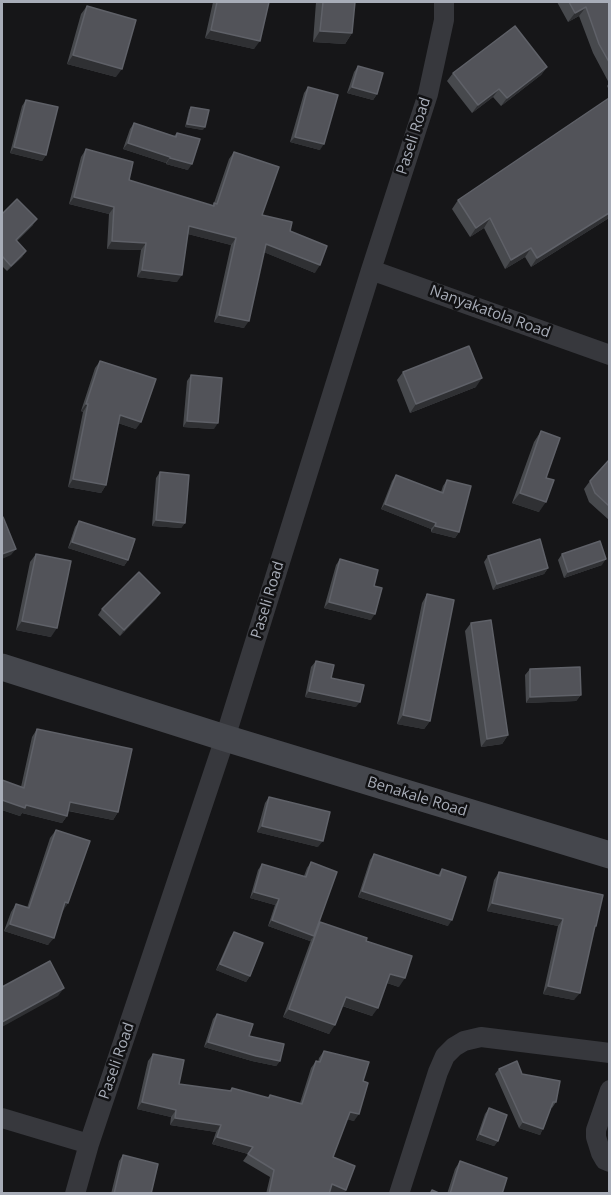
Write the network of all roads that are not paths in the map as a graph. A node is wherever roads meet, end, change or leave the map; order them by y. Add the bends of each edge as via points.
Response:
1 (444, 2) edge
2 (371, 270) junction
3 (609, 355) edge
4 (2, 667) edge
5 (225, 738) junction
6 (609, 855) edge
7 (609, 1053) edge
8 (609, 1090) edge
9 (2, 1118) edge
10 (89, 1144) junction
11 (609, 1162) edge
12 (75, 1194) edge
13 (399, 1194) edge

1 - 2 street, Paseli Road via 444,20 428,94
2 - 3 street, Nanyakatola Road
2 - 5 street, Paseli Road
4 - 5 street, Benakale Road
5 - 6 street, Benakale Road
5 - 10 street, Paseli Road
7 - 13 street via 481,1037 453,1047 438,1072
8 - 11 street via 596,1137
9 - 10 street
10 - 12 street, Paseli Road

